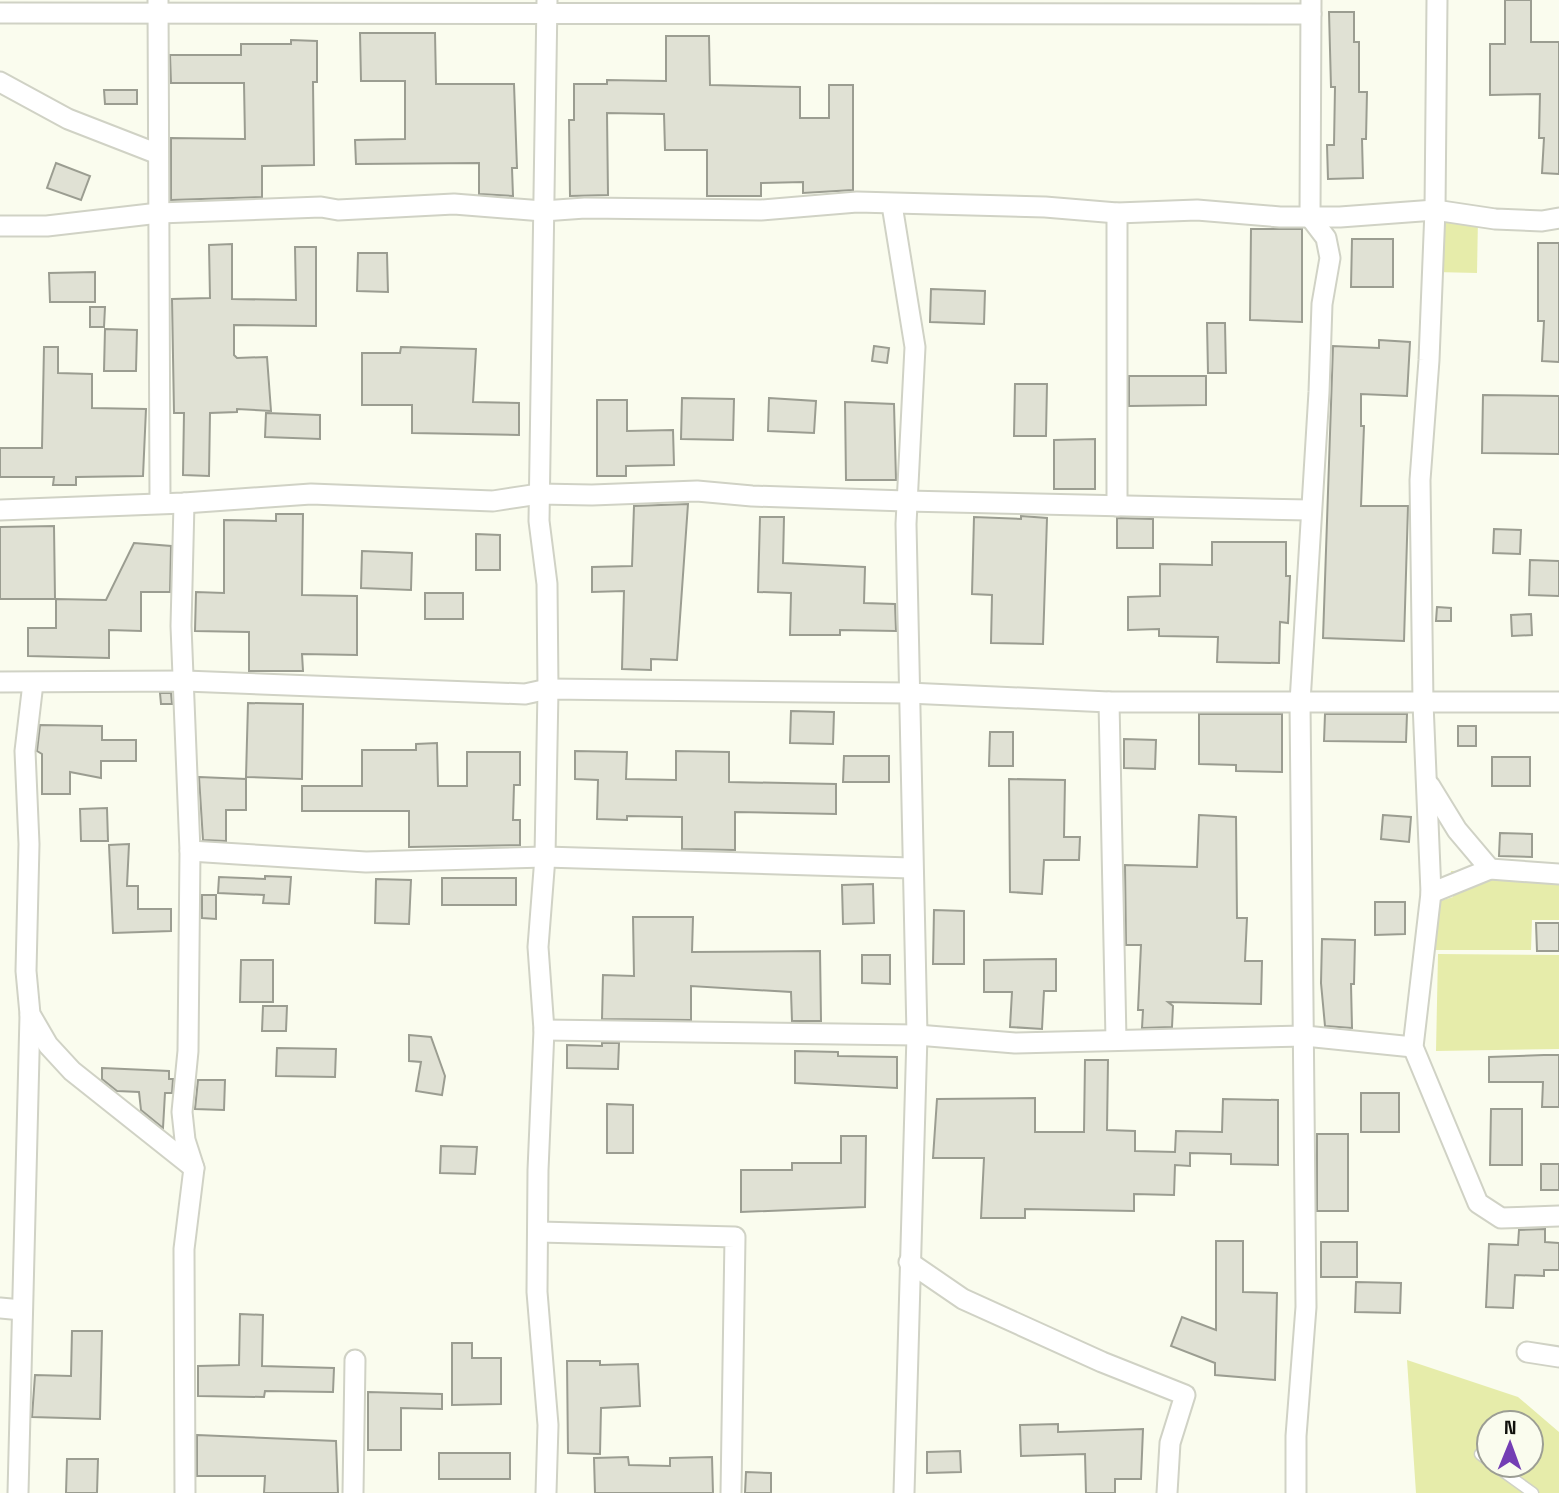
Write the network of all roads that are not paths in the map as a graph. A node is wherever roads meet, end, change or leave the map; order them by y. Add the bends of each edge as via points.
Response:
1 (1437, 0) edge
2 (547, 6) edge
3 (904, 6) edge
4 (158, 7) edge
5 (1311, 7) edge
6 (0, 13) edge
7 (0, 82) edge
8 (158, 154) junction
9 (892, 205) junction
10 (1435, 210) junction
11 (543, 211) junction
12 (1118, 213) junction
13 (159, 214) junction
14 (1310, 217) junction
15 (1559, 218) edge
16 (0, 226) edge
17 (539, 494) junction
18 (906, 501) junction
19 (160, 502) junction
20 (184, 503) junction
21 (1117, 506) junction
22 (0, 510) edge
23 (1310, 510) junction
24 (185, 681) junction
25 (0, 682) edge
26 (33, 683) junction
27 (548, 689) junction
28 (908, 693) junction
29 (1109, 702) junction
30 (1300, 702) junction
31 (1559, 702) edge
32 (1423, 703) junction
33 (1427, 779) junction
34 (190, 851) junction
35 (545, 858) junction
36 (911, 868) junction
37 (1490, 870) junction
38 (1559, 874) edge
39 (1431, 893) junction
40 (30, 1014) junction
41 (544, 1030) junction
42 (917, 1035) junction
43 (1305, 1036) junction
44 (1115, 1040) junction
45 (1413, 1046) junction
46 (194, 1168) junction
47 (1559, 1216) edge
48 (539, 1232) junction
49 (909, 1262) junction
50 (0, 1308) edge
51 (22, 1310) junction
52 (1527, 1352) dead end
53 (1559, 1357) edge
54 (355, 1360) dead end
55 (1514, 1479) edge
56 (18, 1493) edge
57 (185, 1493) edge
58 (354, 1493) edge
59 (546, 1493) edge
60 (731, 1493) edge
61 (904, 1493) edge
62 (1167, 1493) edge
63 (1296, 1493) edge
64 (1533, 1493) edge

1 - 10 street
2 - 3 street
2 - 4 street
2 - 11 street
3 - 5 street
4 - 6 street
4 - 8 street
5 - 14 street
7 - 8 street via 68,119
8 - 13 street
9 - 11 street via 857,202 761,210
9 - 12 street
9 - 18 street via 915,347
10 - 14 street
10 - 15 street via 1495,219
10 - 32 street via 1420,480
11 - 13 street via 454,204
11 - 17 street
12 - 14 street via 1197,210
12 - 21 street
13 - 16 street via 47,226
13 - 19 street
14 - 23 street via 1326,238 1330,258 1322,304
17 - 18 street via 697,491
17 - 20 street via 493,501 341,494
17 - 27 street via 547,584
18 - 21 street
18 - 28 street
19 - 20 street
19 - 22 street
20 - 24 street via 181,626
21 - 23 street
23 - 30 street
24 - 26 street
24 - 27 street via 525,694
24 - 34 street
25 - 26 street
26 - 40 street via 24,751
27 - 28 street
27 - 35 street
28 - 29 street
28 - 36 street
29 - 30 street
29 - 44 street
30 - 32 street
30 - 43 street
31 - 32 street
32 - 33 street
33 - 37 street via 1457,830
33 - 39 street
34 - 35 street via 366,862
34 - 46 street via 183,1112
35 - 36 street
35 - 41 street via 538,947
36 - 42 street
37 - 38 street
37 - 39 street
39 - 45 street
40 - 46 street via 48,1045 72,1071
40 - 51 street
41 - 42 street
41 - 48 street via 537,1170
42 - 44 street via 1015,1043
42 - 49 street
43 - 44 street
43 - 45 street
43 - 63 street via 1306,1307
45 - 47 street via 1478,1203 1501,1219
46 - 57 street via 184,1249
48 - 59 street via 537,1292 548,1425
48 - 60 street via 735,1237
49 - 61 street
49 - 62 street via 963,1299 1185,1395 1170,1443
50 - 51 street
51 - 56 street
52 - 53 street
54 - 58 street
55 - 64 lane

